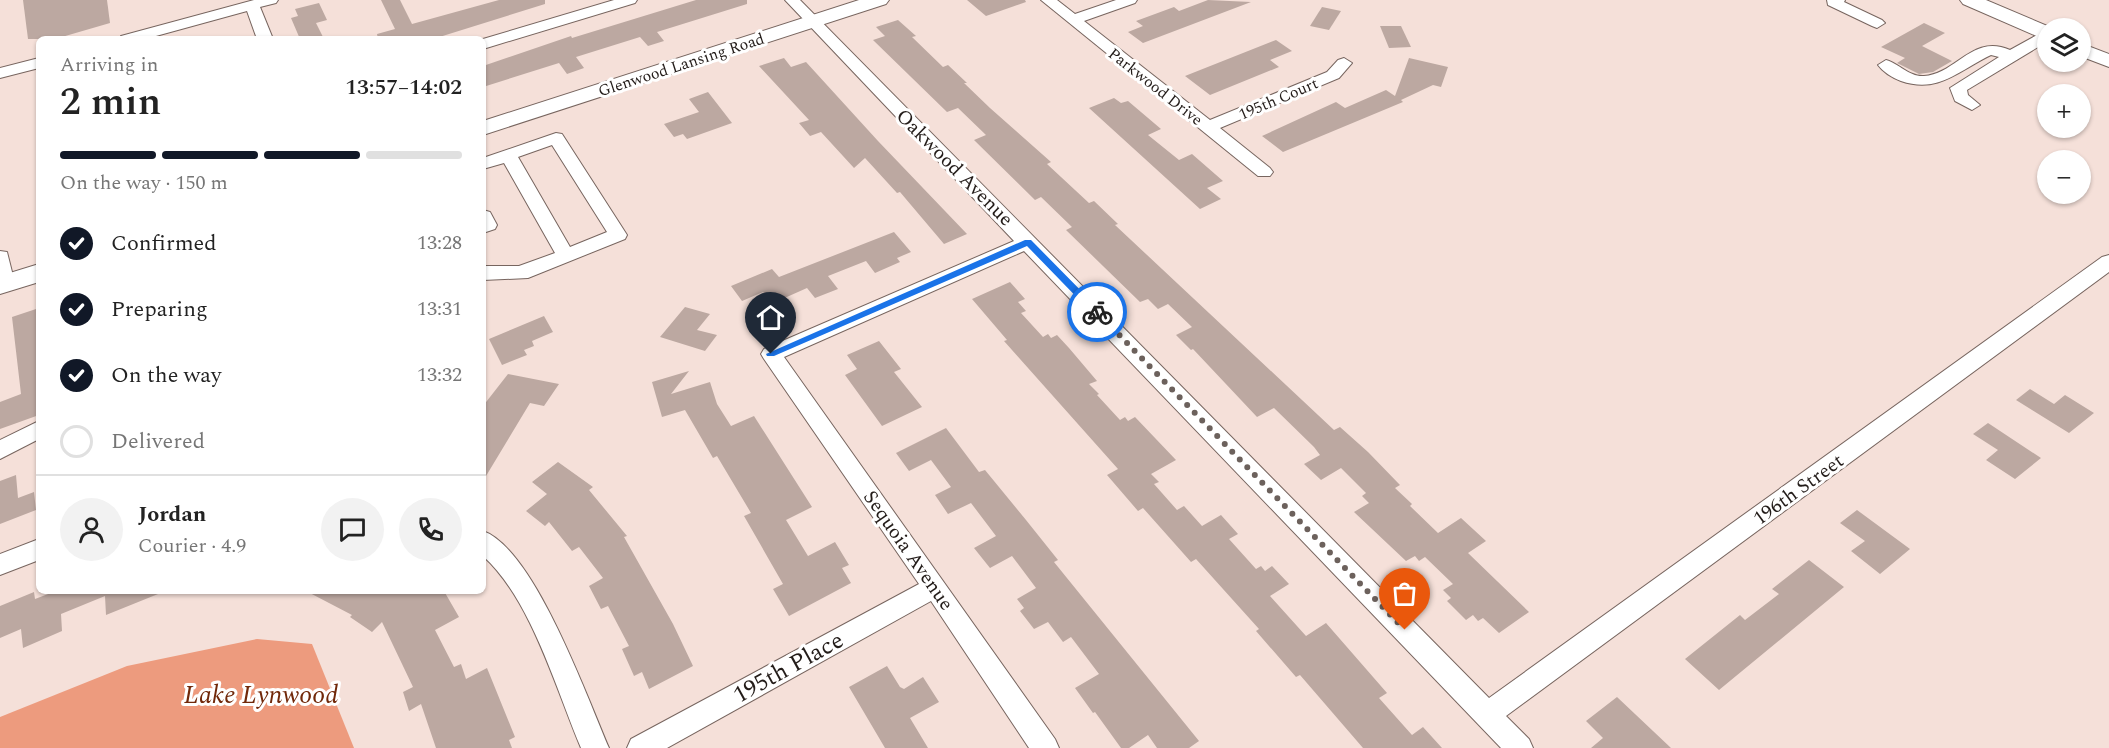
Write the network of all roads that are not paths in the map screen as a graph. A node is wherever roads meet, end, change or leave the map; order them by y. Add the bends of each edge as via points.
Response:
1 (272, 0) edge
2 (630, 0) edge
3 (792, 0) edge
4 (879, 0) edge
5 (1048, 0) edge
6 (1130, 0) edge
7 (1838, 0) edge
8 (1970, 0) edge
9 (252, 5) junction
10 (1073, 20) junction
11 (812, 21) junction
12 (1877, 23) dead end
13 (2037, 29) edge
14 (138, 36) edge
15 (264, 36) edge
16 (2037, 41) edge
17 (486, 43) edge
18 (2091, 54) edge
19 (2011, 56) junction
20 (2109, 61) edge
21 (1344, 63) dead end
22 (36, 64) edge
23 (1886, 65) dead end
24 (0, 73) edge
25 (1972, 105) dead end
26 (486, 127) edge
27 (1208, 127) junction
28 (508, 155) junction
29 (486, 163) edge
30 (1264, 172) dead end
31 (1028, 242) junction
32 (566, 256) junction
33 (0, 257) edge
34 (2109, 262) edge
35 (486, 273) edge
36 (36, 274) edge
37 (2, 285) edge
38 (36, 431) edge
39 (0, 450) edge
40 (486, 544) edge
41 (36, 550) edge
42 (0, 565) edge
43 (936, 587) junction
44 (1486, 715) junction
45 (595, 748) edge
46 (641, 748) edge
47 (1045, 748) edge
48 (1519, 748) edge

1 - 9 street
2 - 17 street
3 - 11 street, Oakwood Avenue
4 - 11 main road, Glenwood Lansing Road
5 - 10 street, Parkwood Drive
6 - 10 street
7 - 12 street via 1833,2
8 - 13 main road
9 - 14 street
9 - 15 street
10 - 27 street, Parkwood Drive
11 - 26 main road, Glenwood Lansing Road
11 - 31 street, Oakwood Avenue
16 - 19 street
18 - 20 main road
19 - 23 street via 1989,50 1931,82 1909,79
19 - 25 street via 1958,88 1961,97
21 - 27 street, 195th Court via 1333,75
22 - 24 street
27 - 30 street, Parkwood Drive
28 - 29 street
28 - 32 street
28 - 32 street via 556,138 618,235
31 - 43 street, Sequoia Avenue via 771,354
31 - 44 street, Oakwood Avenue
32 - 35 street via 522,273
33 - 37 street
34 - 44 street, 196th Street
36 - 37 main road
38 - 39 street
40 - 45 street via 520,580 534,604
41 - 42 street
43 - 46 street, 195th Place
43 - 47 street, Sequoia Avenue
44 - 48 street, Oakwood Avenue

